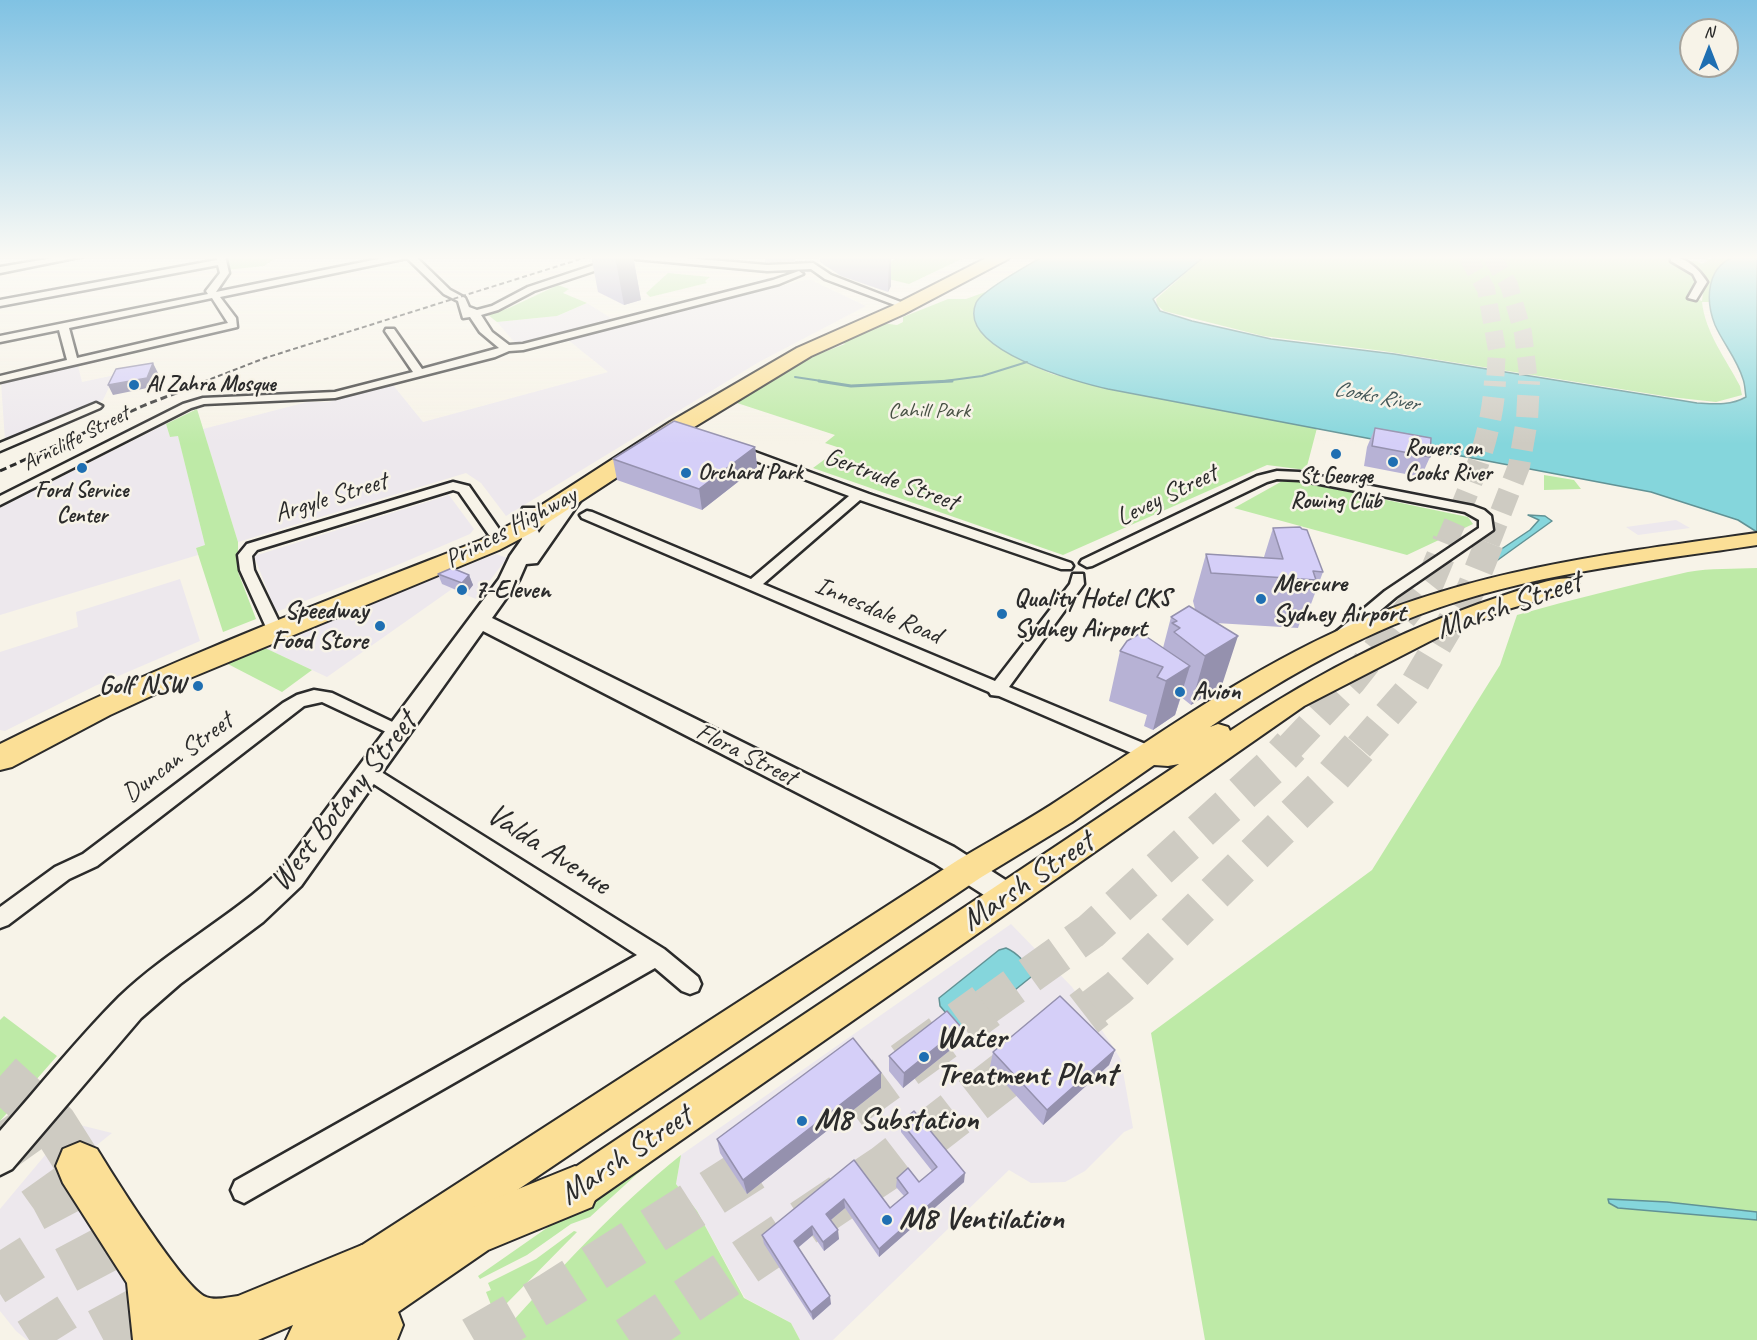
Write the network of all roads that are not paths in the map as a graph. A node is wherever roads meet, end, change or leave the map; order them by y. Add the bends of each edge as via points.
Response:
1 (100, 319) edge
2 (231, 319) edge
3 (478, 319) edge
4 (634, 319) edge
5 (868, 319) edge
6 (63, 326) junction
7 (390, 332) dead end
8 (0, 339) edge
9 (507, 348) junction
10 (73, 363) junction
11 (420, 374) junction
12 (0, 379) edge
13 (96, 406) dead end
14 (679, 427) junction
15 (723, 444) edge
16 (0, 447) edge
17 (1271, 476) joint
18 (858, 495) junction
19 (0, 501) edge
20 (582, 505) junction
21 (528, 528) junction
22 (492, 538) junction
23 (1757, 539) edge
24 (1718, 551) junction
25 (1757, 551) edge
26 (1077, 569) junction
27 (509, 580) junction
28 (752, 585) junction
29 (480, 621) junction
30 (273, 628) junction
31 (1332, 643) junction
32 (1329, 681) junction
33 (997, 691) junction
34 (399, 732) junction
35 (0, 744) edge
36 (1149, 753) junction
37 (0, 758) edge
38 (370, 772) junction
39 (969, 869) junction
40 (1008, 896) junction
41 (0, 920) edge
42 (656, 956) junction
43 (690, 984) dead end
44 (0, 1157) edge
45 (80, 1166) tunnel mouth
46 (244, 1190) dead end
47 (575, 1190) joint
48 (470, 1231) junction
49 (150, 1274) junction
50 (365, 1315) edge
51 (160, 1340) edge
52 (257, 1340) edge
53 (313, 1340) edge

1 - 6 street
2 - 10 street via 234,323 228,327
3 - 9 street
4 - 9 street, Arncliffe Street
5 - 14 highway, Princes Highway via 761,368
6 - 8 street
6 - 10 street
7 - 11 street
9 - 11 street, Arncliffe Street
10 - 12 street
11 - 19 street, Arncliffe Street via 334,395 203,400
13 - 16 street
14 - 20 highway, Princes Highway
14 - 21 highway, Princes Highway
15 - 18 street, Gertrude Street
17 - 26 street, Levey Street
17 - 31 street, Marsh Street via 1299,476 1479,513 1485,519 1486,530 1416,574
18 - 26 street, Gertrude Street
18 - 28 street
20 - 21 highway, Princes Highway
20 - 27 main road
20 - 28 street, Innesdale Road
21 - 22 highway, Princes Highway
21 - 27 main road, West Botany Street
22 - 30 highway, Princes Highway
22 - 30 street, Argyle Street via 464,489 453,486 257,545 246,552 247,570
23 - 24 main road, Marsh Street
24 - 25 main road, Marsh Street
24 - 31 main road, Marsh Street via 1570,568 1478,588
24 - 32 main road, Marsh Street via 1548,589 1455,621
26 - 33 street via 1077,584
27 - 29 main road, West Botany Street
28 - 33 street, Innesdale Road
29 - 34 main road, West Botany Street
29 - 39 main road, Flora Street
30 - 35 highway, Princes Highway via 106,691
30 - 37 highway, Princes Highway via 137,689
31 - 36 main road, Marsh Street via 1252,687
32 - 36 main road via 1288,696 1177,756 1161,758
32 - 40 main road, Marsh Street via 1270,716
33 - 36 street, Innesdale Road
34 - 38 main road, West Botany Street
34 - 41 street, Duncan Street via 326,697 301,700 90,860 62,873
36 - 39 main road, Marsh Street via 1071,807
38 - 42 street, Valda Avenue
38 - 44 main road, West Botany Street via 278,892 130,1008
39 - 40 main road, Flora Street
39 - 48 main road, Marsh Street
40 - 47 main road, Marsh Street
42 - 43 street, Valda Avenue
42 - 46 street
45 - 49 highway
47 - 48 highway
48 - 50 highway
49 - 50 highway via 190,1319 220,1325
49 - 51 highway
50 - 52 main road
50 - 53 highway

